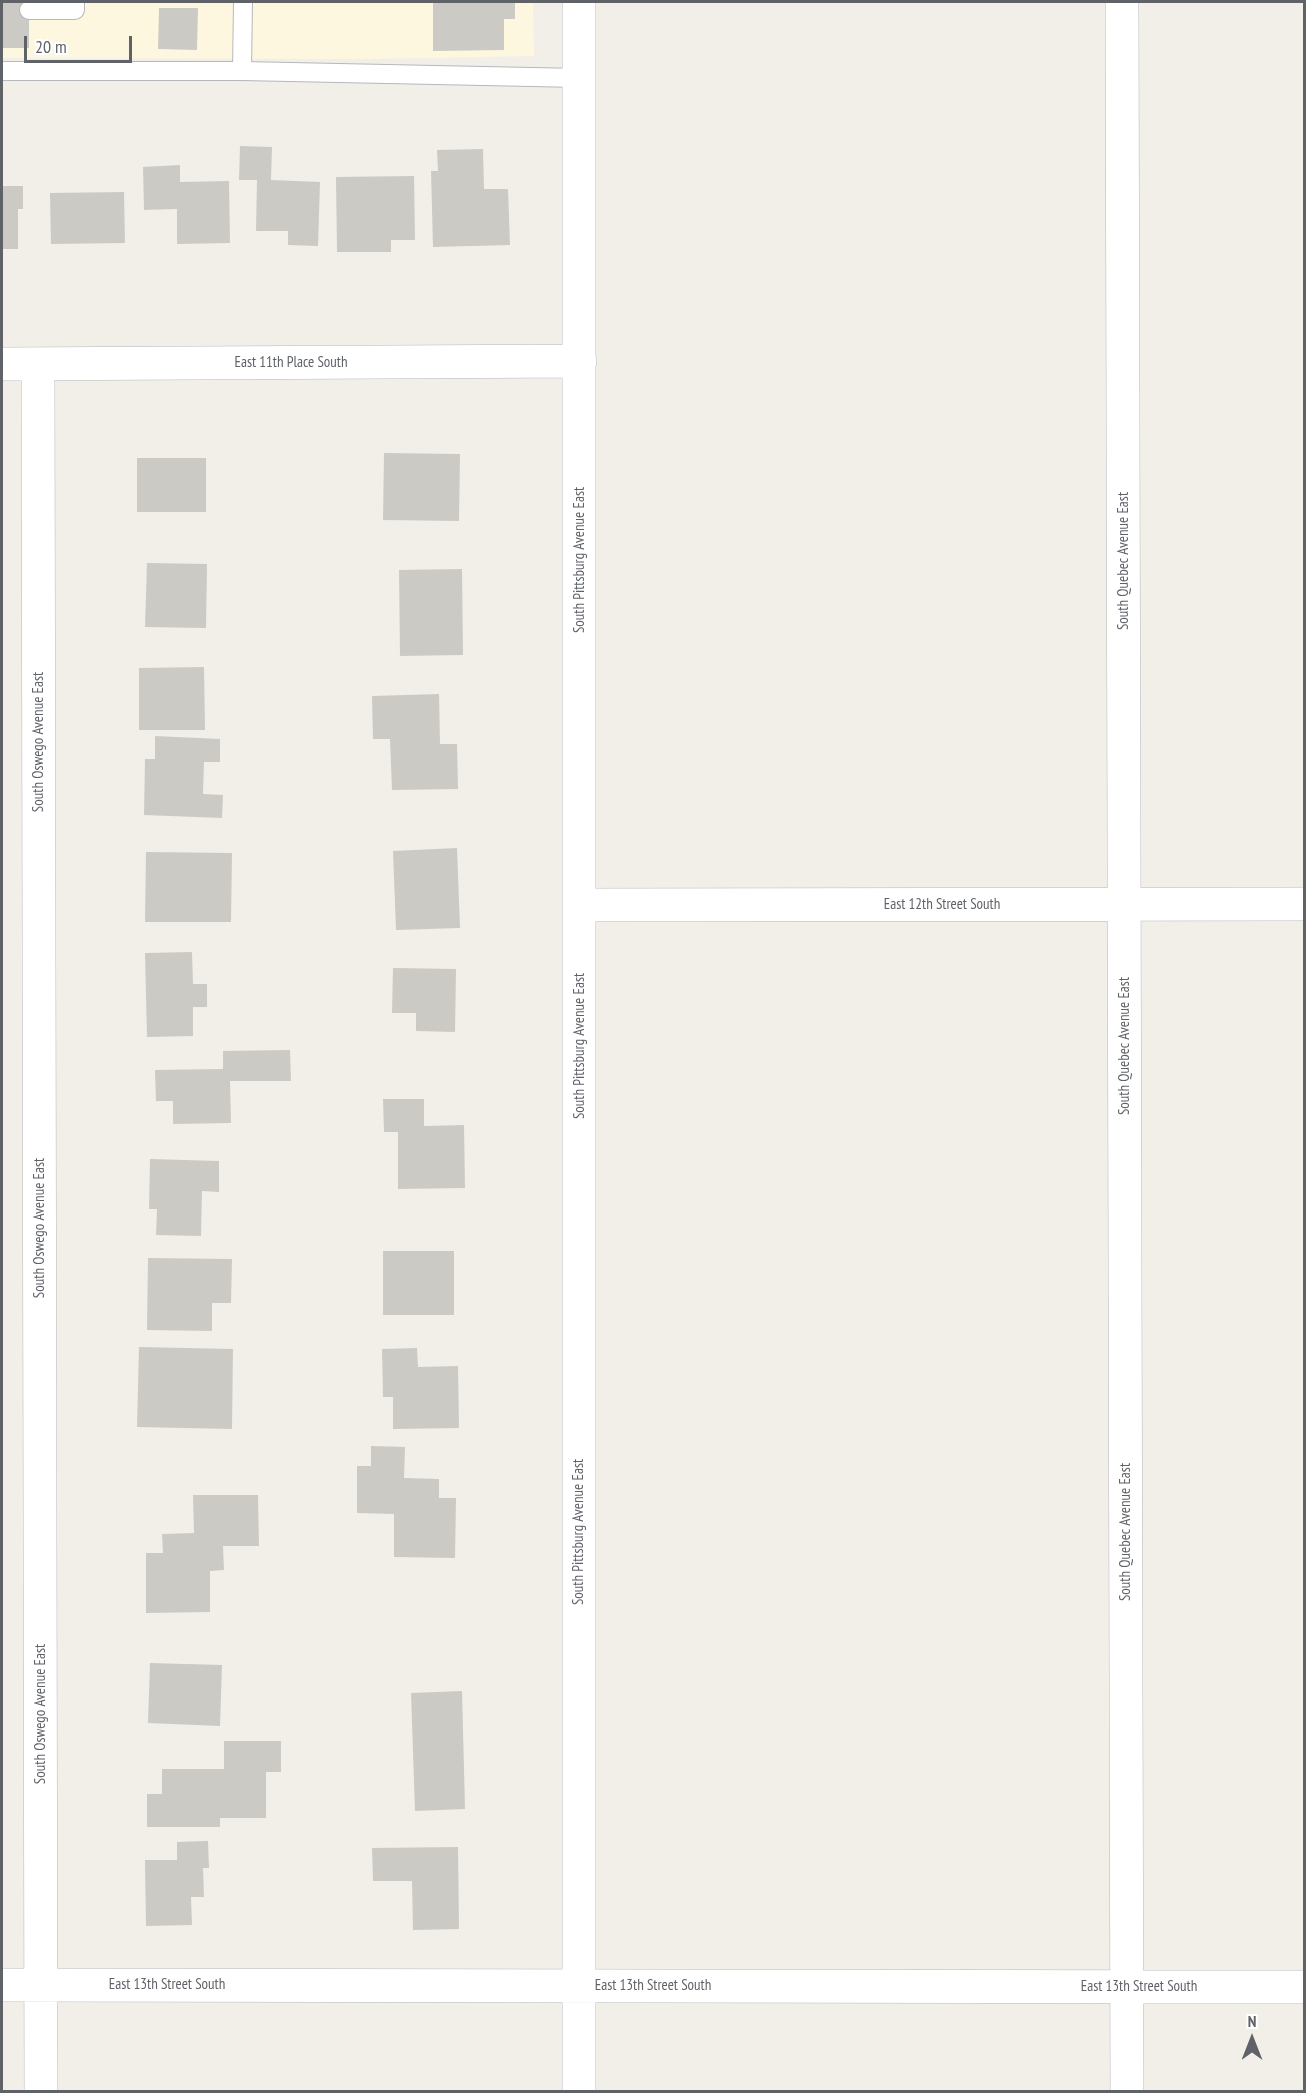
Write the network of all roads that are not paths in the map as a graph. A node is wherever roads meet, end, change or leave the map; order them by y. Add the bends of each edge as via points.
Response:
1 (75, 2) edge
2 (243, 2) edge
3 (579, 2) edge
4 (1122, 2) edge
5 (28, 10) dead end
6 (2, 71) edge
7 (242, 71) junction
8 (580, 78) junction
9 (580, 361) junction
10 (2, 364) edge
11 (38, 364) junction
12 (1305, 904) edge
13 (580, 905) junction
14 (1124, 905) junction
15 (2, 1985) edge
16 (42, 1985) junction
17 (579, 1985) junction
18 (1127, 1987) junction
19 (1305, 1987) edge
20 (41, 2091) edge
21 (579, 2091) edge
22 (1126, 2091) edge

1 - 5 lane via 75,10
2 - 7 lane
3 - 8 street, South Pittsburg Avenue East
4 - 14 street, South Quebec Avenue East
6 - 7 lane
7 - 8 lane
8 - 9 street, South Pittsburg Avenue East
9 - 11 street, East 11th Place South
9 - 13 street, South Pittsburg Avenue East
10 - 11 street, East 11th Place South
11 - 16 street, South Oswego Avenue East
12 - 14 street, East 12th Street South
13 - 14 street, East 12th Street South
13 - 17 street, South Pittsburg Avenue East
14 - 18 street, South Quebec Avenue East
15 - 16 street, East 13th Street South
16 - 17 street, East 13th Street South
16 - 20 street, South Oswego Avenue East
17 - 18 street, East 13th Street South
17 - 21 street, South Pittsburg Avenue East
18 - 19 street, East 13th Street South
18 - 22 street, South Quebec Avenue East

